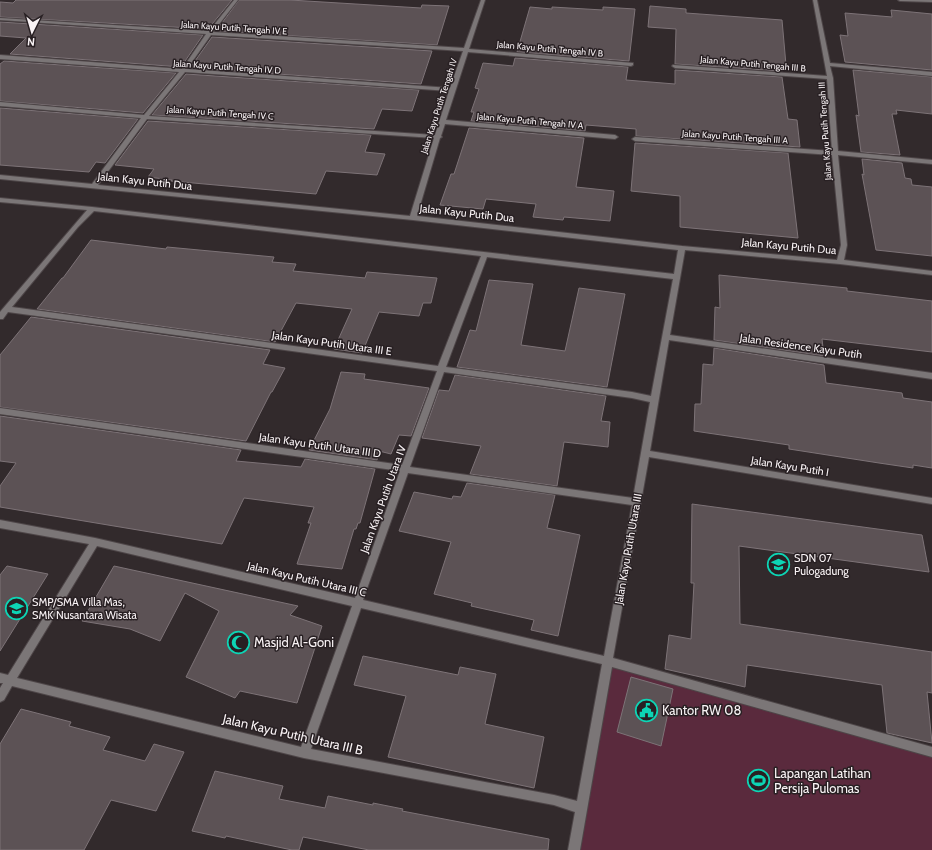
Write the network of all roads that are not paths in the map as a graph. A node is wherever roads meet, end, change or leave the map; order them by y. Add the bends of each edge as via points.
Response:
1 (236, 0) edge
2 (483, 0) edge
3 (815, 0) edge
4 (900, 0) edge
5 (932, 1) edge
6 (0, 19) edge
7 (209, 34) junction
8 (467, 50) junction
9 (0, 57) edge
10 (631, 64) dead end
11 (828, 64) junction
12 (675, 66) dead end
13 (182, 72) junction
14 (932, 74) edge
15 (830, 78) junction
16 (452, 90) junction
17 (0, 104) edge
18 (145, 117) junction
19 (444, 122) junction
20 (439, 137) junction
21 (615, 137) dead end
22 (635, 139) dead end
23 (834, 153) junction
24 (932, 162) edge
25 (0, 177) edge
26 (93, 187) junction
27 (0, 200) edge
28 (92, 209) junction
29 (413, 218) junction
30 (682, 248) junction
31 (485, 254) junction
32 (840, 262) junction
33 (932, 273) edge
34 (678, 277) junction
35 (7, 309) junction
36 (0, 317) edge
37 (666, 338) junction
38 (441, 369) junction
39 (932, 376) edge
40 (655, 400) junction
41 (0, 411) edge
42 (645, 453) junction
43 (406, 469) junction
44 (932, 500) edge
45 (636, 502) junction
46 (0, 524) edge
47 (95, 542) junction
48 (358, 603) junction
49 (608, 661) junction
50 (5, 679) edge
51 (0, 697) edge
52 (932, 752) edge
53 (304, 753) junction
54 (581, 808) junction
55 (574, 850) edge

1 - 7 street
2 - 8 street, Jalan Kayu Putih Tengah IV
3 - 11 street, Jalan Kayu Putih Tengah III
4 - 5 street
6 - 7 street, Jalan Kayu Putih Tengah IV E
7 - 8 street, Jalan Kayu Putih Tengah IV E
7 - 13 street
8 - 10 street, Jalan Kayu Putih Tengah IV B
8 - 16 street, Jalan Kayu Putih Tengah IV
9 - 13 street, Jalan Kayu Putih Tengah IV D
11 - 14 street
11 - 15 street, Jalan Kayu Putih Tengah III
12 - 15 street, Jalan Kayu Putih Tengah III B
13 - 16 street, Jalan Kayu Putih Tengah IV D
13 - 18 street
15 - 23 street, Jalan Kayu Putih Tengah III
16 - 19 street, Jalan Kayu Putih Tengah IV
17 - 18 street, Jalan Kayu Putih Tengah IV C
18 - 20 street, Jalan Kayu Putih Tengah IV C
18 - 26 street
19 - 20 street, Jalan Kayu Putih Tengah IV
19 - 21 street, Jalan Kayu Putih Tengah IV A
20 - 29 street, Jalan Kayu Putih Tengah IV
22 - 23 street, Jalan Kayu Putih Tengah III A
23 - 24 street, Jalan Kayu Putih Tengah III A
23 - 32 street, Jalan Kayu Putih Tengah III via 844,245
25 - 26 street, Jalan Kayu Putih Dua
26 - 29 street, Jalan Kayu Putih Dua
27 - 28 street
28 - 31 street
28 - 35 street
29 - 30 street, Jalan Kayu Putih Dua
30 - 32 street, Jalan Kayu Putih Dua
30 - 34 street, Jalan Kayu Putih Utara III
31 - 34 street
31 - 38 street, Jalan Kayu Putih Utara IV
32 - 33 street, Jalan Kayu Putih Dua
34 - 37 street, Jalan Kayu Putih Utara III
35 - 36 street
35 - 38 street, Jalan Kayu Putih Utara III E
37 - 39 street, Jalan Residence Kayu Putih
37 - 40 street, Jalan Kayu Putih Utara III
38 - 40 street, Jalan Kayu Putih Utara III E
38 - 43 street, Jalan Kayu Putih Utara IV
40 - 42 street, Jalan Kayu Putih Utara III
41 - 43 street, Jalan Kayu Putih Utara III D
42 - 44 street, Jalan Kayu Putih I
42 - 45 street, Jalan Kayu Putih Utara III
43 - 45 street, Jalan Kayu Putih Utara III D
43 - 48 street, Jalan Kayu Putih Utara IV
45 - 49 street, Jalan Kayu Putih Utara III
46 - 47 street, Jalan Kayu Putih Utara III C
47 - 48 street, Jalan Kayu Putih Utara III C
47 - 50 street
48 - 49 street, Jalan Kayu Putih Utara III C
48 - 53 street, Jalan Kayu Putih Utara IV
49 - 52 street, Jalan Kayu Putih Utara III C
49 - 54 street, Jalan Kayu Putih Utara III
50 - 51 street
50 - 53 street, Jalan Kayu Putih Utara III B
53 - 54 street, Jalan Kayu Putih Utara III B via 554,800
54 - 55 street, Jalan Kayu Putih Utara III

